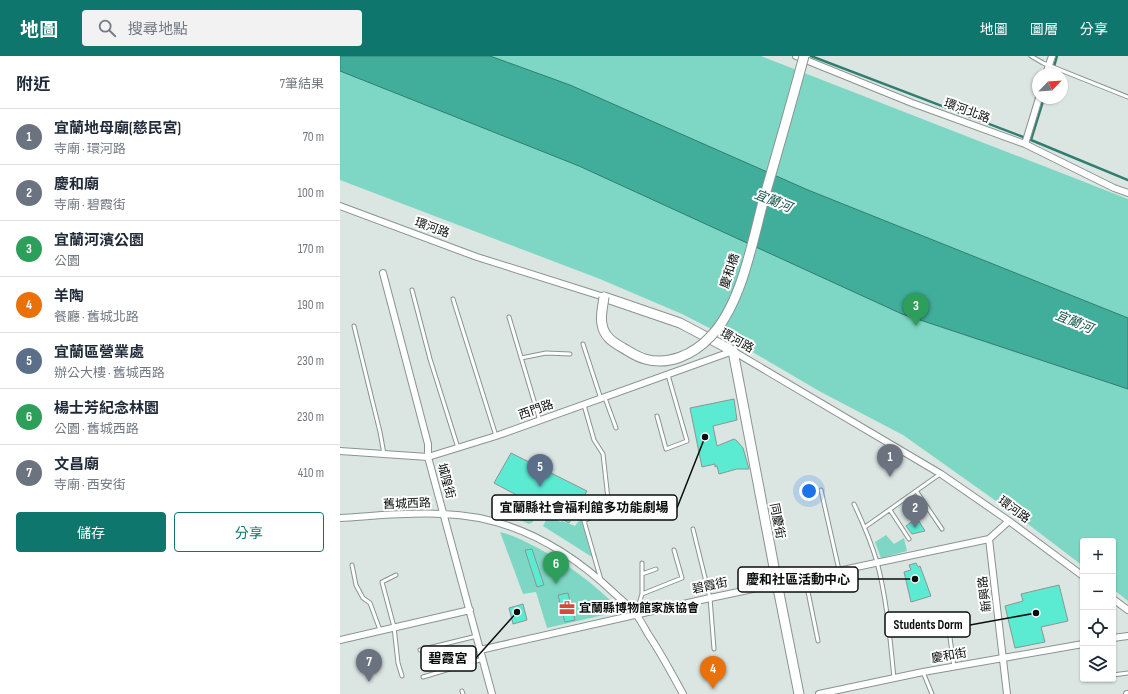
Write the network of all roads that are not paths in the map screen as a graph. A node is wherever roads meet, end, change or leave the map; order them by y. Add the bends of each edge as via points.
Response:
1 (796, 56) edge
2 (1031, 56) edge
3 (1052, 56) edge
4 (808, 58) edge
5 (1049, 65) junction
6 (1048, 68) edge
7 (1128, 97) edge
8 (1037, 104) edge
9 (1025, 144) junction
10 (1128, 193) edge
11 (340, 206) edge
12 (383, 273) dead end
13 (412, 290) dead end
14 (604, 297) junction
15 (453, 299) dead end
16 (509, 317) dead end
17 (354, 326) dead end
18 (583, 344) dead end
19 (733, 351) junction
20 (570, 354) dead end
21 (521, 358) junction
22 (668, 375) junction
23 (603, 399) junction
24 (584, 405) junction
25 (657, 416) dead end
26 (540, 420) junction
27 (616, 428) dead end
28 (496, 436) junction
29 (458, 448) junction
30 (340, 451) edge
31 (384, 454) junction
32 (428, 457) junction
33 (941, 474) junction
34 (820, 490) dead end
35 (917, 492) junction
36 (854, 504) dead end
37 (890, 510) junction
38 (443, 514) junction
39 (340, 518) edge
40 (1009, 521) junction
41 (865, 527) junction
42 (692, 529) dead end
43 (942, 529) dead end
44 (909, 539) dead end
45 (989, 539) junction
46 (674, 550) dead end
47 (877, 562) junction
48 (642, 563) dead end
49 (352, 565) dead end
50 (656, 569) dead end
51 (839, 570) junction
52 (642, 574) junction
53 (1080, 574) edge
54 (396, 575) dead end
55 (805, 577) junction
56 (602, 581) junction
57 (777, 583) junction
58 (642, 594) junction
59 (710, 598) junction
60 (1116, 600) edge
61 (470, 610) junction
62 (1128, 610) edge
63 (636, 614) junction
64 (948, 623) dead end
65 (394, 627) junction
66 (380, 630) junction
67 (477, 636) junction
68 (1128, 636) edge
69 (1116, 638) edge
70 (340, 640) edge
71 (818, 642) dead end
72 (1080, 645) edge
73 (420, 650) dead end
74 (480, 650) junction
75 (714, 650) dead end
76 (1004, 658) junction
77 (483, 659) junction
78 (954, 667) junction
79 (923, 672) junction
80 (1128, 673) edge
81 (1116, 675) edge
82 (402, 676) dead end
83 (423, 677) dead end
84 (894, 678) junction
85 (492, 694) edge
86 (684, 694) edge
87 (799, 694) edge
88 (820, 694) edge
89 (932, 694) edge
90 (1007, 694) edge

1 - 4 street, 環河北路
2 - 5 lane
3 - 5 street
4 - 9 street, 環河北路 via 912,103
4 - 14 street, 慶和橋, bridge via 741,281 724,319 712,336 697,348 676,359 659,361 643,358 606,336 601,324
5 - 6 street
5 - 7 lane
8 - 9 street
9 - 10 street, 環河北路
11 - 14 street, 環河路 via 477,257
12 - 32 street, 城隍街 via 428,444
13 - 29 lane via 430,359
14 - 19 street, 環河路 via 680,323
15 - 28 lane
16 - 21 lane
17 - 31 lane
18 - 23 lane
19 - 22 street, 西門路
19 - 33 street, 環河路
19 - 57 street, 同慶街
20 - 21 lane via 546,353
21 - 26 lane
22 - 23 street, 西門路
22 - 25 lane via 687,441 666,449
23 - 24 street, 西門路
23 - 27 lane
24 - 26 street, 西門路
24 - 56 lane via 594,440 603,454 609,508 584,521
26 - 28 street, 西門路
28 - 29 street, 西門路
29 - 32 street, 西門路
30 - 31 street, 西門路
31 - 32 street, 西門路
32 - 38 street, 城隍街
33 - 35 lane
33 - 40 street, 環河路
34 - 51 lane
35 - 37 lane
35 - 43 lane
36 - 41 lane
37 - 41 lane
37 - 44 lane
38 - 39 street, 舊城西路
38 - 56 street, 舊城西路 via 472,517 523,531 576,560
38 - 61 street, 城隍街
40 - 45 street
40 - 53 street, 環河路
41 - 47 lane
42 - 59 lane
45 - 47 street, 碧霞街
45 - 76 street, 新興路
46 - 58 lane via 682,578
47 - 51 street, 碧霞街
47 - 84 lane via 887,612
48 - 52 lane
49 - 66 lane via 356,586 363,598 370,602
50 - 52 lane
51 - 55 street, 碧霞街
52 - 58 lane
54 - 65 lane via 382,582
55 - 57 street, 碧霞街
55 - 71 lane
56 - 63 street, 舊城西路
57 - 59 street, 碧霞街
57 - 87 street, 同慶街
58 - 63 lane
59 - 63 street, 碧霞街
59 - 75 lane
60 - 62 street
61 - 65 street
61 - 67 street, 城隍街
63 - 74 street, 碧霞街
63 - 86 street, 舊城西路
64 - 78 lane
65 - 66 street
65 - 82 lane
66 - 70 street
67 - 73 lane
67 - 74 street, 城隍街
68 - 69 street
72 - 76 street, 慶和街
74 - 77 street, 城隍街
76 - 78 street, 慶和街
76 - 90 street, 新興路
77 - 83 lane
77 - 85 street, 城隍街
78 - 79 street, 慶和街
79 - 84 street, 慶和街
79 - 89 lane
80 - 81 lane
84 - 88 street, 慶和街

